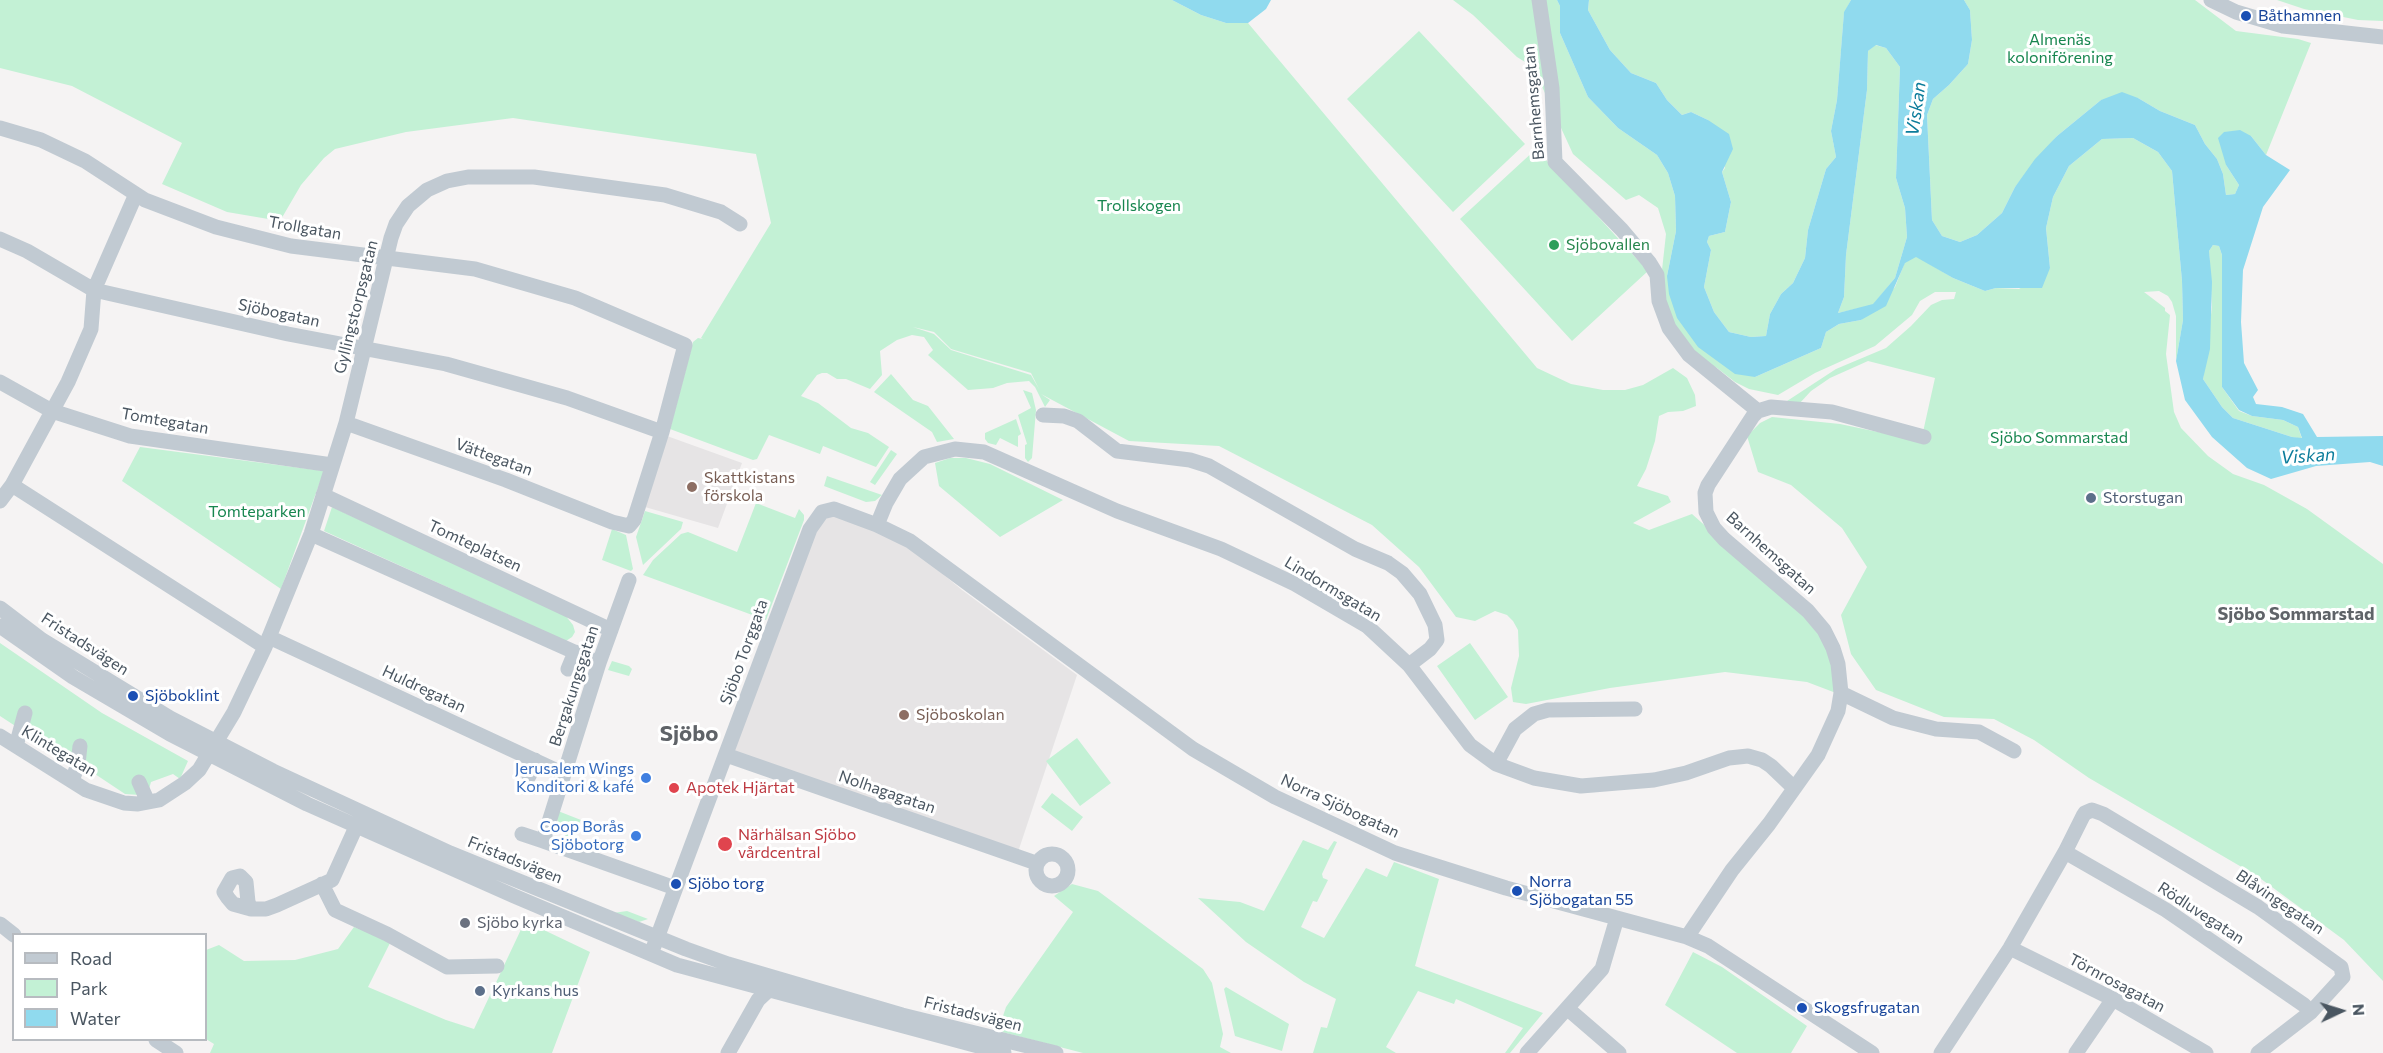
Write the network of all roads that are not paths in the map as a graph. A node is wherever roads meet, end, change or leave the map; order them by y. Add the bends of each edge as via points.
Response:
1 (1539, 0) edge
2 (2211, 0) edge
3 (2383, 37) edge
4 (0, 128) edge
5 (136, 194) junction
6 (740, 224) dead end
7 (0, 238) edge
8 (387, 259) junction
9 (94, 290) junction
10 (365, 348) junction
11 (0, 382) edge
12 (52, 411) junction
13 (1758, 411) junction
14 (1043, 415) dead end
15 (346, 423) junction
16 (662, 432) junction
17 (1924, 437) dead end
18 (332, 465) junction
19 (12, 485) junction
20 (323, 495) junction
21 (0, 501) edge
22 (834, 508) joint
23 (878, 525) junction
24 (311, 534) junction
25 (629, 580) dead end
26 (0, 609) edge
27 (0, 626) edge
28 (611, 630) junction
29 (267, 642) junction
30 (575, 652) junction
31 (599, 663) junction
32 (1409, 665) junction
33 (568, 669) dead end
34 (1841, 693) junction
35 (1635, 709) dead end
36 (25, 713) dead end
37 (0, 736) edge
38 (16, 746) junction
39 (80, 746) dead end
40 (213, 748) junction
41 (2013, 751) dead end
42 (530, 754) junction
43 (726, 755) junction
44 (1496, 764) junction
45 (564, 774) junction
46 (529, 776) dead end
47 (72, 781) junction
48 (139, 782) dead end
49 (1794, 788) junction
50 (148, 802) junction
51 (360, 819) junction
52 (522, 834) dead end
53 (543, 841) junction
54 (2065, 852) junction
55 (1036, 863) dead end
56 (322, 884) junction
57 (675, 888) junction
58 (251, 909) dead end
59 (1617, 918) junction
60 (0, 924) edge
61 (12, 933) edge
62 (1687, 937) junction
63 (657, 938) junction
64 (2010, 948) junction
65 (651, 954) junction
66 (497, 966) dead end
67 (774, 985) junction
68 (2112, 999) junction
69 (1568, 1009) junction
70 (2311, 1012) junction
71 (158, 1041) edge
72 (176, 1053) edge
73 (728, 1053) edge
74 (1004, 1053) edge
75 (1056, 1053) edge
76 (1527, 1053) edge
77 (1619, 1053) edge
78 (1872, 1053) edge
79 (1941, 1053) edge
80 (2076, 1053) edge
81 (2206, 1053) edge
82 (2258, 1053) edge

1 - 13 street, Barnhemsgatan via 1552,88 1555,162 1649,262 1657,275 1659,300 1669,328 1689,355
2 - 3 street via 2283,26
4 - 5 street, Trollgatan via 41,140 85,161
5 - 8 street, Trollgatan via 216,227 291,246
5 - 9 street
6 - 8 street, Gyllingstorpsgatan via 721,212 665,195 534,177 468,177 426,190 408,206 396,224
7 - 9 street, Sjöbogatan
8 - 10 street, Gyllingstorpsgatan
8 - 16 street, Trollgatan via 475,269 553,291 685,345
9 - 10 street, Sjöbogatan
9 - 12 street via 91,329
10 - 15 street, Gyllingstorpsgatan
10 - 16 street, Sjöbogatan via 446,364 567,398
11 - 12 street, Tomtegatan
12 - 18 street, Tomtegatan via 130,436
12 - 19 street
13 - 17 street via 1771,407 1832,411
13 - 34 street, Barnhemsgatan via 1708,485 1706,512 1724,539 1816,619 1833,648
14 - 32 street via 1078,420 1117,451 1209,466 1355,549 1388,563 1420,594 1435,625 1437,640
15 - 16 street, Vättegatan via 629,526
15 - 18 street, Gyllingstorpsgatan
18 - 20 street, Gyllingstorpsgatan
19 - 21 street
19 - 29 street, Huldregatan
20 - 24 street, Gyllingstorpsgatan
20 - 28 street, Tomteplatsen
22 - 23 street, Norra Sjöbogatan
22 - 43 street, Sjöbo Torggata via 822,512 810,529
23 - 32 street, Lindormsgatan via 900,479 924,457 955,449 984,452 1117,511 1221,549 1295,584 1367,626
23 - 59 street, Norra Sjöbogatan via 918,547 1193,749 1275,797 1395,853
24 - 29 street, Gyllingstorpsgatan
24 - 30 street
25 - 28 street, Bergakungsgatan
26 - 40 street, Fristadsvägen via 42,640
27 - 40 street, Fristadsvägen via 116,704 170,734
28 - 31 street, Bergakungsgatan
29 - 40 street, Gyllingstorpsgatan
29 - 42 street, Huldregatan
30 - 31 street
30 - 33 street
31 - 45 street, Bergakungsgatan
32 - 44 street, Lindormsgatan via 1470,745
34 - 41 street via 1893,718 1936,729 1979,732
34 - 49 street, Barnhemsgatan via 1838,711 1818,755
35 - 44 street via 1548,710 1534,714 1515,729
36 - 38 street
37 - 38 street, Klintegatan
38 - 47 street, Klintegatan
39 - 47 street
40 - 50 street, Klintegatan via 186,783 171,794
40 - 51 street, Fristadsvägen via 266,784
42 - 45 street, Huldregatan
42 - 46 street
43 - 55 street, Nolhagagatan
43 - 57 street, Sjöbo Torggata
44 - 49 street, Lindormsgatan via 1534,778 1581,786 1654,780 1748,756 1772,766
45 - 53 street, Bergakungsgatan
47 - 50 street, Klintegatan via 124,803
48 - 50 street
49 - 62 street, Barnhemsgatan
51 - 56 street via 332,880
51 - 63 street, Fristadsvägen
51 - 65 street, Fristadsvägen
52 - 53 street
53 - 57 street
54 - 64 street
54 - 70 street, Rödluvegatan via 2166,910
54 - 70 street, Blåvingegatan via 2083,816 2088,811 2103,814 2248,901 2341,967 2343,977
56 - 58 street via 266,909
56 - 66 street via 335,910 447,967
57 - 63 street, Sjöbo Torggata
59 - 62 street, Norra Sjöbogatan
59 - 69 street via 1602,969
60 - 61 street
62 - 78 street, Norra Sjöbogatan via 1726,956
63 - 65 street, Sjöbo Torggata
63 - 67 street, Fristadsvägen
64 - 68 street, Törnrosagatan
64 - 79 street
65 - 67 street, Fristadsvägen via 677,965
67 - 73 street via 758,1000
67 - 74 street, Fristadsvägen
67 - 75 street, Fristadsvägen
68 - 80 street
68 - 81 street, Törnrosagatan
69 - 76 street
69 - 77 street
70 - 82 street, Blåvingegatan
71 - 72 street

